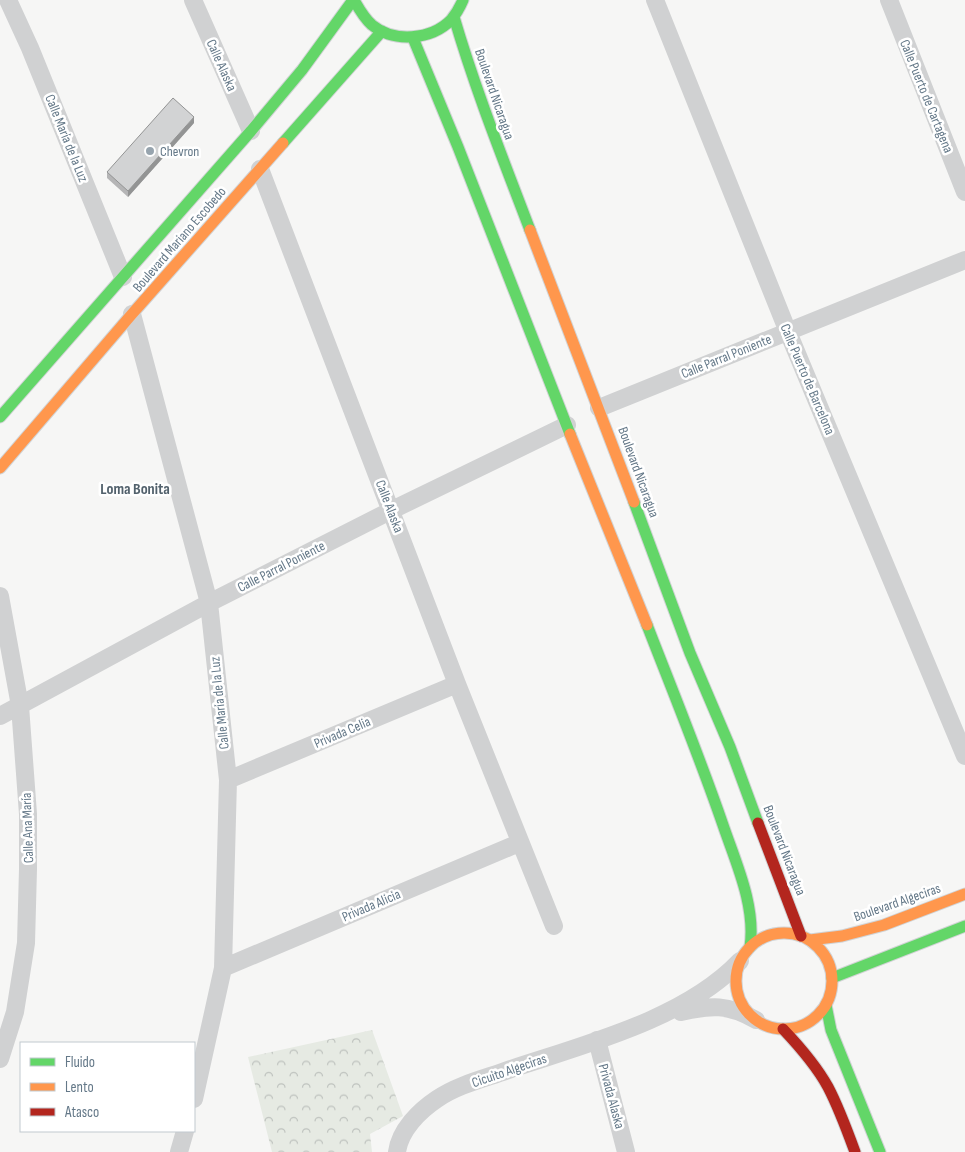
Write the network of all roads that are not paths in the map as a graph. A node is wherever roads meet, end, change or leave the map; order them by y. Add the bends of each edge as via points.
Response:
1 (8, 0) edge
2 (193, 0) edge
3 (354, 0) edge
4 (464, 0) edge
5 (654, 0) edge
6 (889, 0) edge
7 (454, 16) junction
8 (382, 31) junction
9 (413, 38) junction
10 (252, 130) junction
11 (260, 169) junction
12 (965, 192) edge
13 (965, 260) edge
14 (124, 276) junction
15 (132, 314) junction
16 (788, 332) junction
17 (599, 408) junction
18 (0, 417) edge
19 (567, 425) junction
20 (0, 468) edge
21 (392, 510) junction
22 (0, 596) edge
23 (209, 603) junction
24 (457, 684) junction
25 (20, 706) junction
26 (0, 716) edge
27 (965, 756) edge
28 (228, 780) junction
29 (520, 843) junction
30 (965, 894) edge
31 (554, 926) dead end
32 (965, 926) edge
33 (805, 938) junction
34 (750, 947) junction
35 (740, 961) junction
36 (223, 968) junction
37 (832, 978) junction
38 (826, 1005) junction
39 (756, 1020) junction
40 (646, 1021) junction
41 (783, 1029) junction
42 (597, 1040) junction
43 (0, 1059) edge
44 (195, 1094) edge
45 (185, 1132) edge
46 (179, 1152) edge
47 (397, 1152) edge
48 (626, 1152) edge
49 (855, 1152) edge
50 (880, 1152) edge

1 - 14 street, Calle María de la Luz
2 - 10 street, Calle Alaska
3 - 8 street via 365,18
3 - 10 street, Boulevard Mariano Escobedo via 308,63
4 - 7 street
5 - 16 street, Calle Puerto de Barcelona
6 - 12 street, Calle Puerto de Cartagena
7 - 9 street via 442,27
7 - 17 street, Boulevard Nicaragua via 484,113
8 - 9 street via 397,37
8 - 11 street, Boulevard Mariano Escobedo
9 - 19 street
10 - 14 street, Boulevard Mariano Escobedo
11 - 15 street, Boulevard Mariano Escobedo
11 - 21 street, Calle Alaska
13 - 16 street, Calle Parral Poniente
14 - 18 street, Boulevard Mariano Escobedo
15 - 20 street, Boulevard Mariano Escobedo
15 - 23 street, Calle María de la Luz
16 - 17 street, Calle Parral Poniente
16 - 27 street, Calle Puerto de Barcelona
17 - 33 street, Boulevard Nicaragua via 690,652
19 - 21 street, Calle Parral Poniente
19 - 34 street via 702,764 740,874 751,916
21 - 23 street, Calle Parral Poniente
21 - 24 street, Calle Alaska
22 - 25 street, Calle Ana María
23 - 25 street, Calle Parral Poniente
23 - 28 street, Calle María de la Luz
24 - 28 street, Privada Celia
24 - 29 street, Calle Alaska
25 - 26 street, Calle Parral Poniente
25 - 43 street, Calle Ana María via 28,814 26,943 15,1012
28 - 36 street, Calle María de la Luz
29 - 31 street
29 - 36 street, Privada Alicia
30 - 33 street, Boulevard Algeciras via 884,925 842,936
32 - 37 street
33 - 34 street via 790,933 769,935
33 - 37 street via 821,950 829,963
34 - 35 street
35 - 39 street via 736,974 739,1000
35 - 40 street, Cicuito Algeciras via 705,992
36 - 44 street, Calle María de la Luz
37 - 38 street
38 - 41 street via 808,1023
38 - 50 street via 831,1030
39 - 40 street, Cicuito Algeciras via 725,1007 708,1006
39 - 41 street via 768,1027
40 - 42 street, Cicuito Algeciras
41 - 49 street via 823,1078
42 - 47 street, Cicuito Algeciras via 463,1086 437,1099 414,1117
42 - 48 street, Privada Alaska
45 - 46 street

